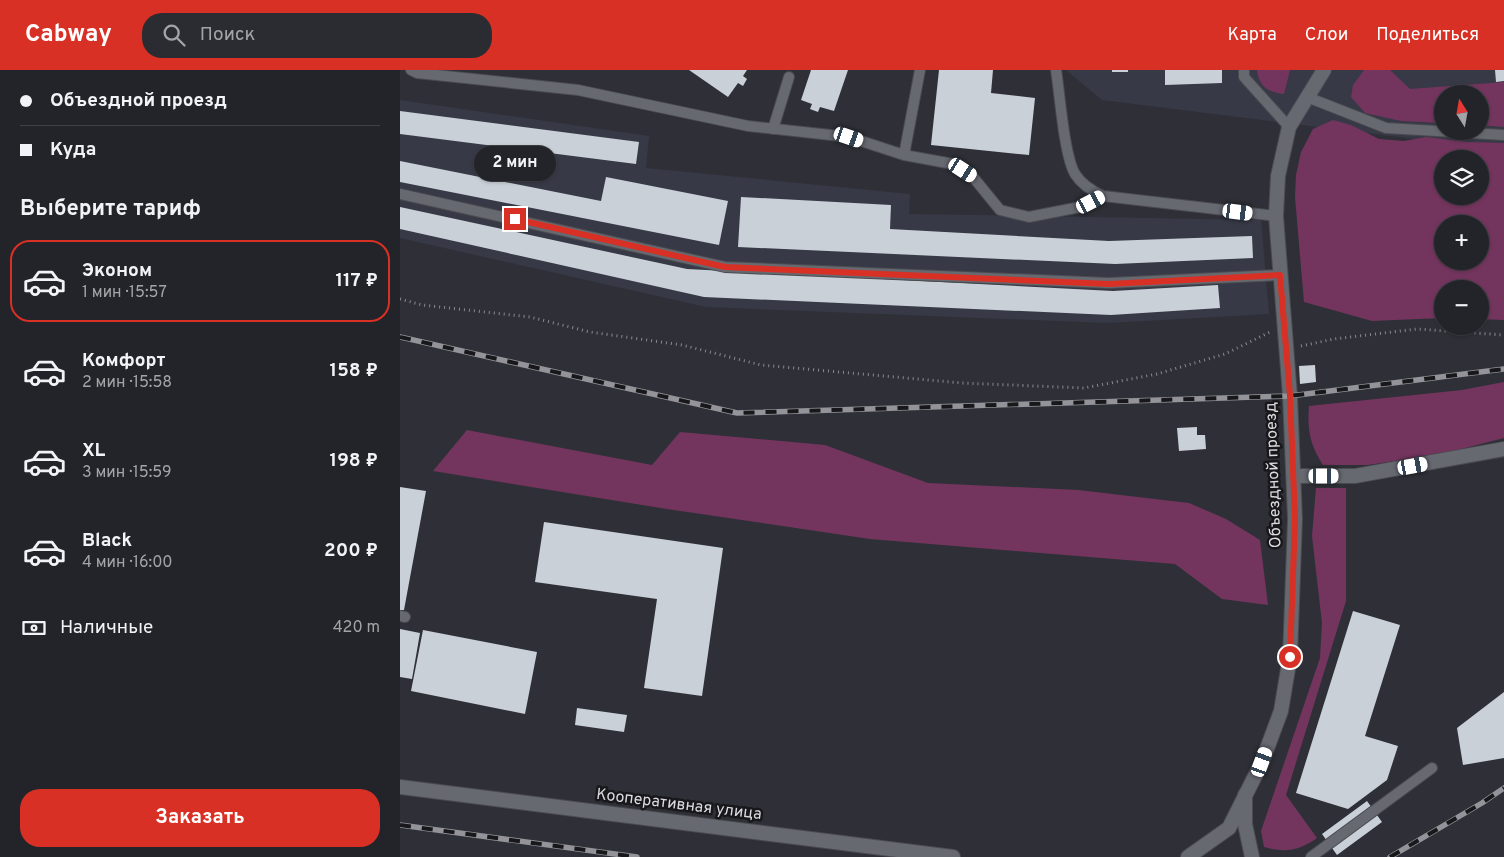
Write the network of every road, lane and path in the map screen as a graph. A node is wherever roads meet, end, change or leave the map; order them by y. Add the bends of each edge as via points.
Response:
1 (411, 70) edge
2 (780, 70) edge
3 (920, 70) edge
4 (1056, 70) edge
5 (1244, 70) edge
6 (1324, 70) edge
7 (790, 73) edge
8 (1307, 97) junction
9 (1290, 126) junction
10 (773, 129) junction
11 (1504, 135) edge
12 (904, 155) junction
13 (400, 194) edge
14 (1103, 196) junction
15 (1276, 216) junction
16 (1280, 275) junction
17 (400, 299) edge
18 (1284, 326) junction
19 (1504, 335) edge
20 (1286, 350) junction
21 (1504, 449) edge
22 (1294, 476) junction
23 (1432, 768) dead end
24 (400, 787) edge
25 (1245, 795) junction
26 (953, 857) edge
27 (1188, 857) edge
28 (1252, 857) edge
29 (1311, 857) edge

1 - 10 lane via 578,90
2 - 7 lane
3 - 12 lane
4 - 14 lane via 1069,157 1075,174 1087,188
5 - 9 lane via 1244,77
6 - 8 main road, Объездной проезд
7 - 10 lane
8 - 9 main road, Объездной проезд
8 - 11 lane via 1386,128
9 - 15 main road, Объездной проезд via 1278,176
10 - 12 lane via 849,137
12 - 14 lane via 953,164 973,177 1000,210 1029,217 1080,207
13 - 16 lane via 725,267 1109,284
14 - 15 lane
15 - 16 main road, Объездной проезд
16 - 18 main road, Объездной проезд
17 - 18 path via 422,305 530,317 590,332 682,345 761,365 962,383 1084,388 1157,374 1225,354
18 - 20 main road, Объездной проезд
19 - 20 path via 1417,329 1334,339
20 - 22 main road, Объездной проезд
21 - 22 main road via 1355,476
22 - 25 main road, Объездной проезд via 1290,657 1280,710 1262,762
23 - 29 lane
24 - 26 main road, Кооперативная улица
25 - 27 main road, Объездной проезд via 1229,828
25 - 28 main road via 1245,824

